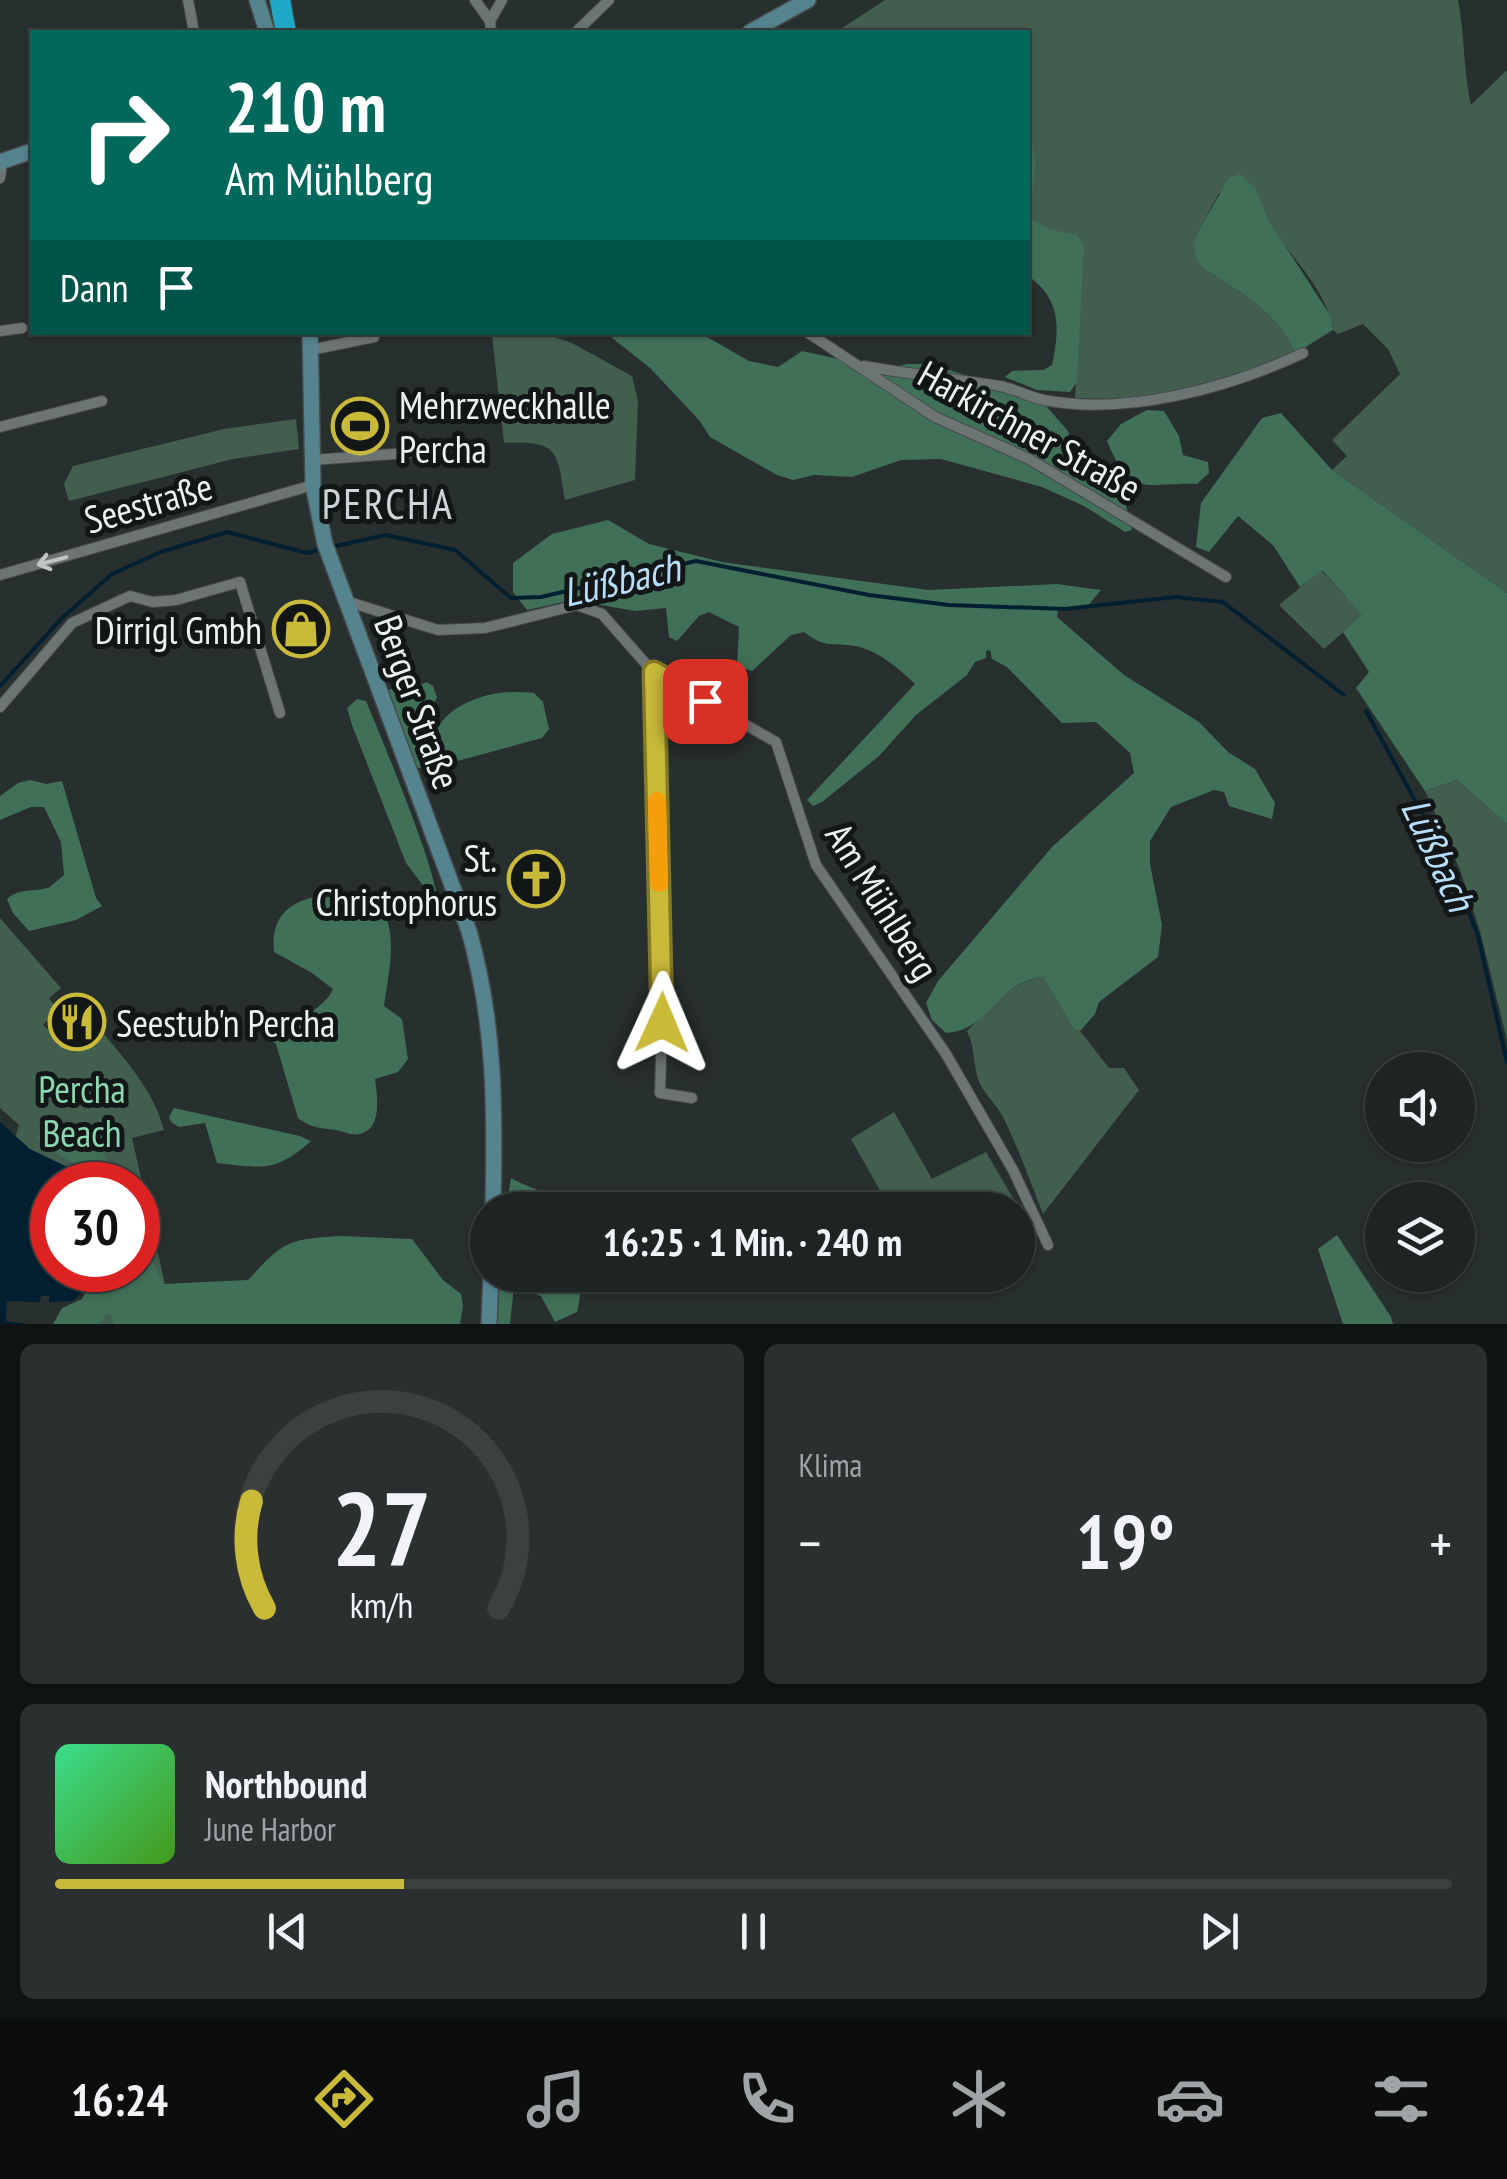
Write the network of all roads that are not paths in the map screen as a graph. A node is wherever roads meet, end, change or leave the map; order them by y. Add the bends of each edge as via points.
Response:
1 (188, 0) edge
2 (258, 0) edge
3 (280, 0) edge
4 (476, 0) edge
5 (502, 0) edge
6 (609, 0) edge
7 (808, 0) edge
8 (491, 27) edge
9 (194, 30) edge
10 (266, 30) edge
11 (286, 30) edge
12 (578, 30) edge
13 (754, 30) edge
14 (30, 152) edge
15 (1, 167) edge
16 (22, 328) dead end
17 (0, 331) edge
18 (310, 335) edge
19 (374, 335) edge
20 (812, 335) edge
21 (310, 350) junction
22 (1303, 353) dead end
23 (858, 365) junction
24 (102, 401) dead end
25 (0, 427) edge
26 (421, 452) dead end
27 (312, 460) junction
28 (313, 485) junction
29 (0, 575) edge
30 (1226, 577) dead end
31 (344, 600) junction
32 (654, 672) junction
33 (0, 707) edge
34 (280, 713) dead end
35 (692, 1098) dead end
36 (492, 1192) edge
37 (1048, 1245) dead end
38 (490, 1292) edge
39 (489, 1324) edge

1 - 9 street
2 - 10 main road
3 - 11 highway
4 - 8 street
5 - 8 street
6 - 12 street
7 - 13 main road
14 - 15 main road
16 - 17 street
18 - 21 main road, Berger Straße
19 - 21 street
20 - 23 street, Harkirchner Straße
21 - 27 main road, Berger Straße
22 - 23 street via 1200,392 1112,402 1044,400 1004,386
23 - 30 street, Harkirchner Straße via 935,416 1029,458
24 - 25 street
26 - 27 street
27 - 28 main road, Berger Straße
28 -> 29 street, Seestraße
28 - 31 main road, Berger Straße
31 - 32 street, Am Mühlberg via 438,630 486,628 578,605 602,614
31 - 36 main road, Berger Straße via 472,942 492,1048
32 - 35 street via 660,1093
32 - 37 street, Am Mühlberg via 776,742 816,865 946,1054
33 - 34 street via 72,623 130,596 176,600 240,582
38 - 39 main road

